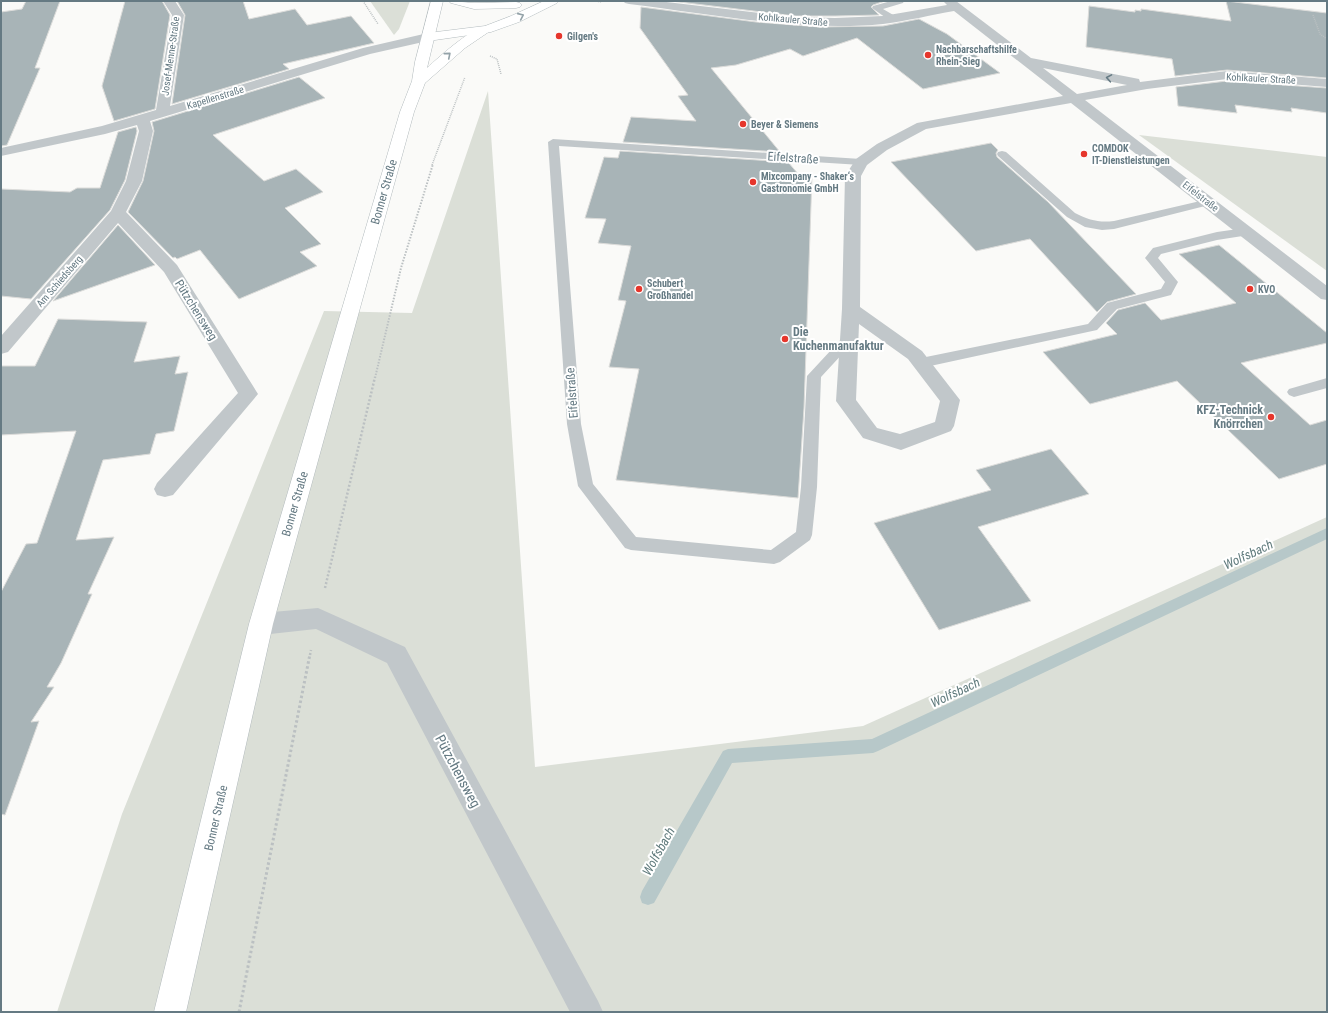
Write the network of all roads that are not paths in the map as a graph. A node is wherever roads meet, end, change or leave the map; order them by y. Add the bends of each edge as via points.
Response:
1 (170, 1) edge
2 (437, 1) edge
3 (455, 1) edge
4 (529, 1) edge
5 (553, 1) edge
6 (629, 1) edge
7 (900, 1) edge
8 (953, 4) edge
9 (516, 5) junction
10 (892, 18) junction
11 (487, 29) junction
12 (428, 37) junction
13 (1023, 60) junction
14 (419, 81) junction
15 (1327, 83) edge
16 (1147, 85) junction
17 (1075, 98) junction
18 (162, 113) junction
19 (142, 119) junction
20 (1, 152) edge
21 (1002, 154) dead end
22 (861, 162) junction
23 (1209, 202) junction
24 (118, 213) junction
25 (1245, 232) junction
26 (1327, 295) edge
27 (851, 308) junction
28 (850, 338) junction
29 (1, 348) edge
30 (921, 363) junction
31 (1327, 383) edge
32 (1294, 392) dead end
33 (165, 489) dead end
34 (261, 624) junction
35 (170, 1012) edge
36 (587, 1012) edge

1 - 18 street, Josef-Menne-Straße via 178,15
2 - 12 main road, Bonner Straße
3 - 9 main road via 474,6
4 - 9 main road
11 -> 5 main road
6 - 10 street, Kohlkauler Straße via 795,21 835,22
7 - 10 lane via 876,8
8 - 10 street, Kohlkauler Straße
8 - 13 street, Eifelstraße
9 - 12 main road
11 - 12 main road
14 -> 11 main road via 461,44
12 - 14 main road, Bonner Straße
12 - 18 street, Kapellenstraße via 371,50
16 -> 13 street, Kohlkauler Straße
13 - 17 street, Eifelstraße
14 - 34 main road, Bonner Straße via 407,112 352,299
15 - 16 street, Kohlkauler Straße via 1227,75
16 - 17 street, Kohlkauler Straße
17 - 22 street via 922,126 882,147
17 - 23 street, Eifelstraße
18 - 19 street, Kapellenstraße
19 - 20 street, Kapellenstraße via 105,130
19 - 24 street via 146,131 134,181
21 - 23 lane via 1071,215 1085,224 1114,225
22 - 27 street via 854,176
22 - 28 lane, Eifelstraße via 553,142 574,424 586,486 632,543 774,557 804,535 814,376
23 - 25 street, Eifelstraße
24 - 29 street, Am Schiedsberg
24 - 33 street, Pützchensweg via 171,269 248,394
25 - 26 street, Eifelstraße
25 - 30 lane via 1157,251 1151,258 1172,282 1166,292 1112,306 1092,327
27 - 28 street
27 - 30 street via 915,355
28 - 30 street via 846,401 870,433 901,442 944,426 950,400
31 - 32 lane
34 - 35 main road, Bonner Straße
34 - 36 street, Pützchensweg via 318,618 396,655

